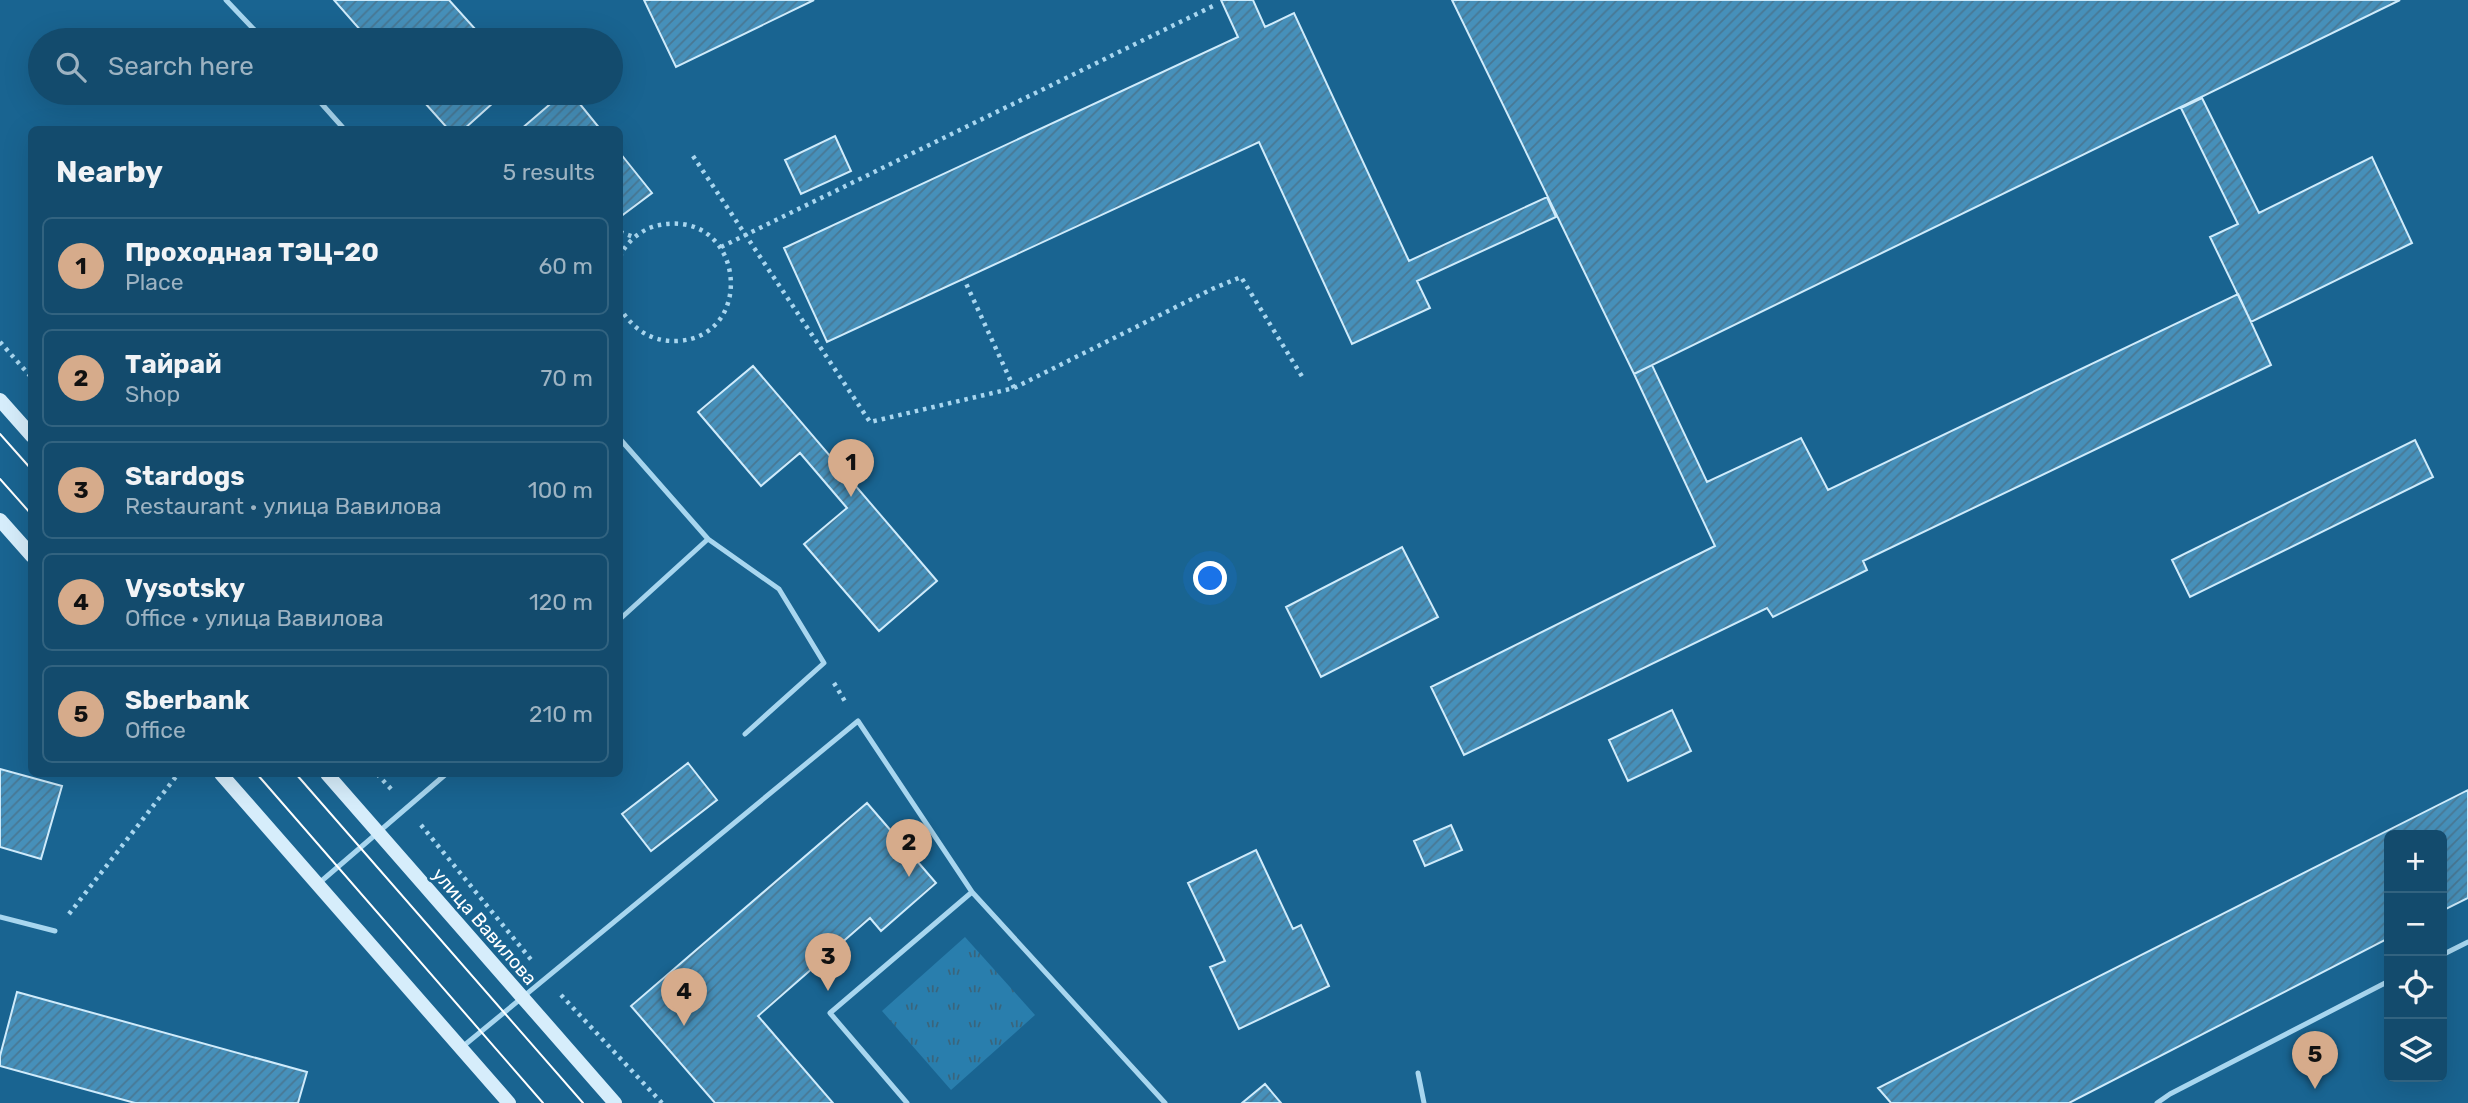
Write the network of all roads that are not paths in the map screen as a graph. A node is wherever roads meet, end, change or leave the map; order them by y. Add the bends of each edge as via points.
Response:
1 (226, 0) edge
2 (253, 28) edge
3 (323, 105) edge
4 (341, 126) edge
5 (0, 400) edge
6 (28, 432) edge
7 (623, 442) edge
8 (0, 520) edge
9 (708, 539) junction
10 (28, 552) edge
11 (623, 616) edge
12 (745, 734) dead end
13 (224, 777) edge
14 (330, 777) edge
15 (443, 777) edge
16 (378, 833) junction
17 (318, 884) junction
18 (972, 892) junction
19 (0, 917) edge
20 (55, 931) road end
21 (2468, 942) edge
22 (2447, 952) edge
23 (2384, 984) edge
24 (523, 997) junction
25 (461, 1048) junction
26 (1418, 1073) dead end
27 (509, 1103) edge
28 (615, 1103) edge
29 (907, 1103) edge
30 (1166, 1103) edge
31 (1424, 1103) edge
32 (2157, 1103) edge

1 - 2 lane
3 - 4 lane
5 - 6 main road
7 - 9 lane
8 - 10 main road
9 - 11 lane
9 - 12 lane via 779,589 824,663
13 - 17 main road
14 - 16 main road, улица Вавилова
15 - 16 lane
16 - 17 lane
16 - 24 main road, улица Вавилова
17 - 25 main road
18 - 24 lane via 858,721
18 - 29 lane via 830,1013
18 - 30 lane
19 - 20 lane
21 - 22 lane
23 - 32 lane
24 - 25 lane
24 - 28 main road, улица Вавилова
25 - 27 main road
26 - 31 lane

